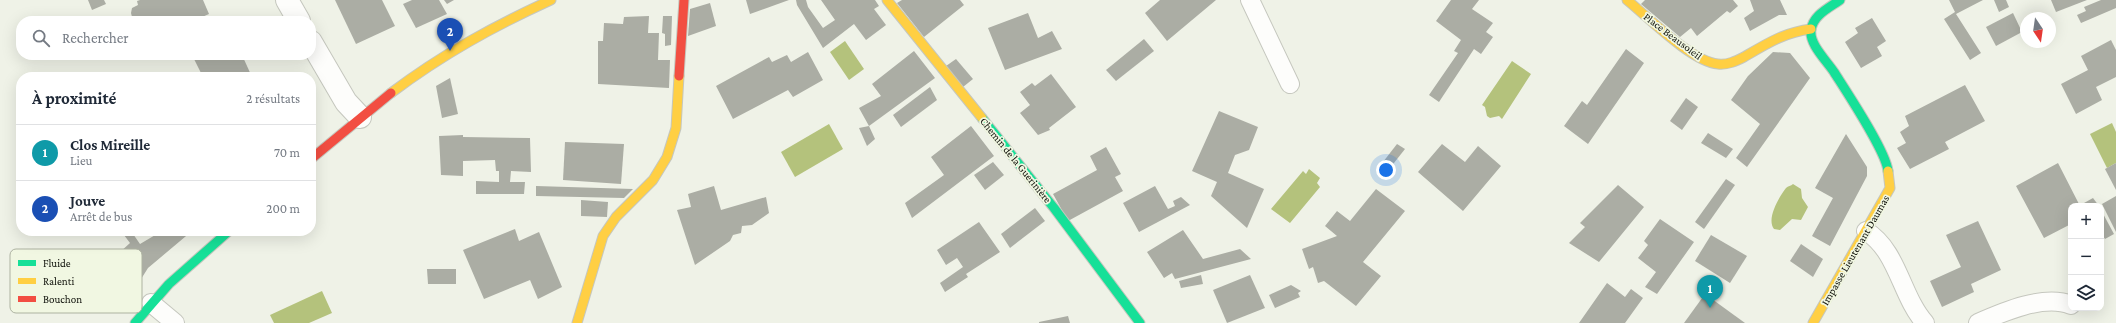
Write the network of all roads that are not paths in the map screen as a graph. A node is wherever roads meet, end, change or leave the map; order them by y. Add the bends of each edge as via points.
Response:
1 (287, 0) edge
2 (551, 0) edge
3 (684, 0) edge
4 (887, 0) edge
5 (1250, 0) edge
6 (1627, 0) edge
7 (1840, 0) edge
8 (296, 16) edge
9 (1811, 29) junction
10 (316, 51) edge
11 (1290, 84) dead end
12 (360, 117) junction
13 (316, 155) edge
14 (1866, 231) junction
15 (223, 236) edge
16 (151, 303) junction
17 (2068, 304) edge
18 (135, 323) edge
19 (175, 323) edge
20 (577, 323) edge
21 (1140, 323) edge
22 (1813, 323) edge
23 (1925, 323) edge
24 (1978, 323) edge

1 - 8 street
2 - 12 street via 468,40 428,65
3 - 20 street via 676,128 672,144 653,180 616,217 603,236
4 - 21 street, Chemin de la Guerinière via 1054,208
5 - 11 lane
6 - 9 street, Place Beausoleil via 1697,56 1716,64 1736,61 1784,34
7 - 9 street via 1816,17
9 - 14 street, Impasse Lieutenant Daumas via 1814,44 1841,83 1879,147 1888,168 1890,188
10 - 12 street via 346,102
12 - 13 street
14 - 22 street, Impasse Lieutenant Daumas
14 - 23 lane via 1879,240 1885,249 1914,307
15 - 16 street
16 - 18 street
16 - 19 lane
17 - 24 lane via 2053,301 2028,305

